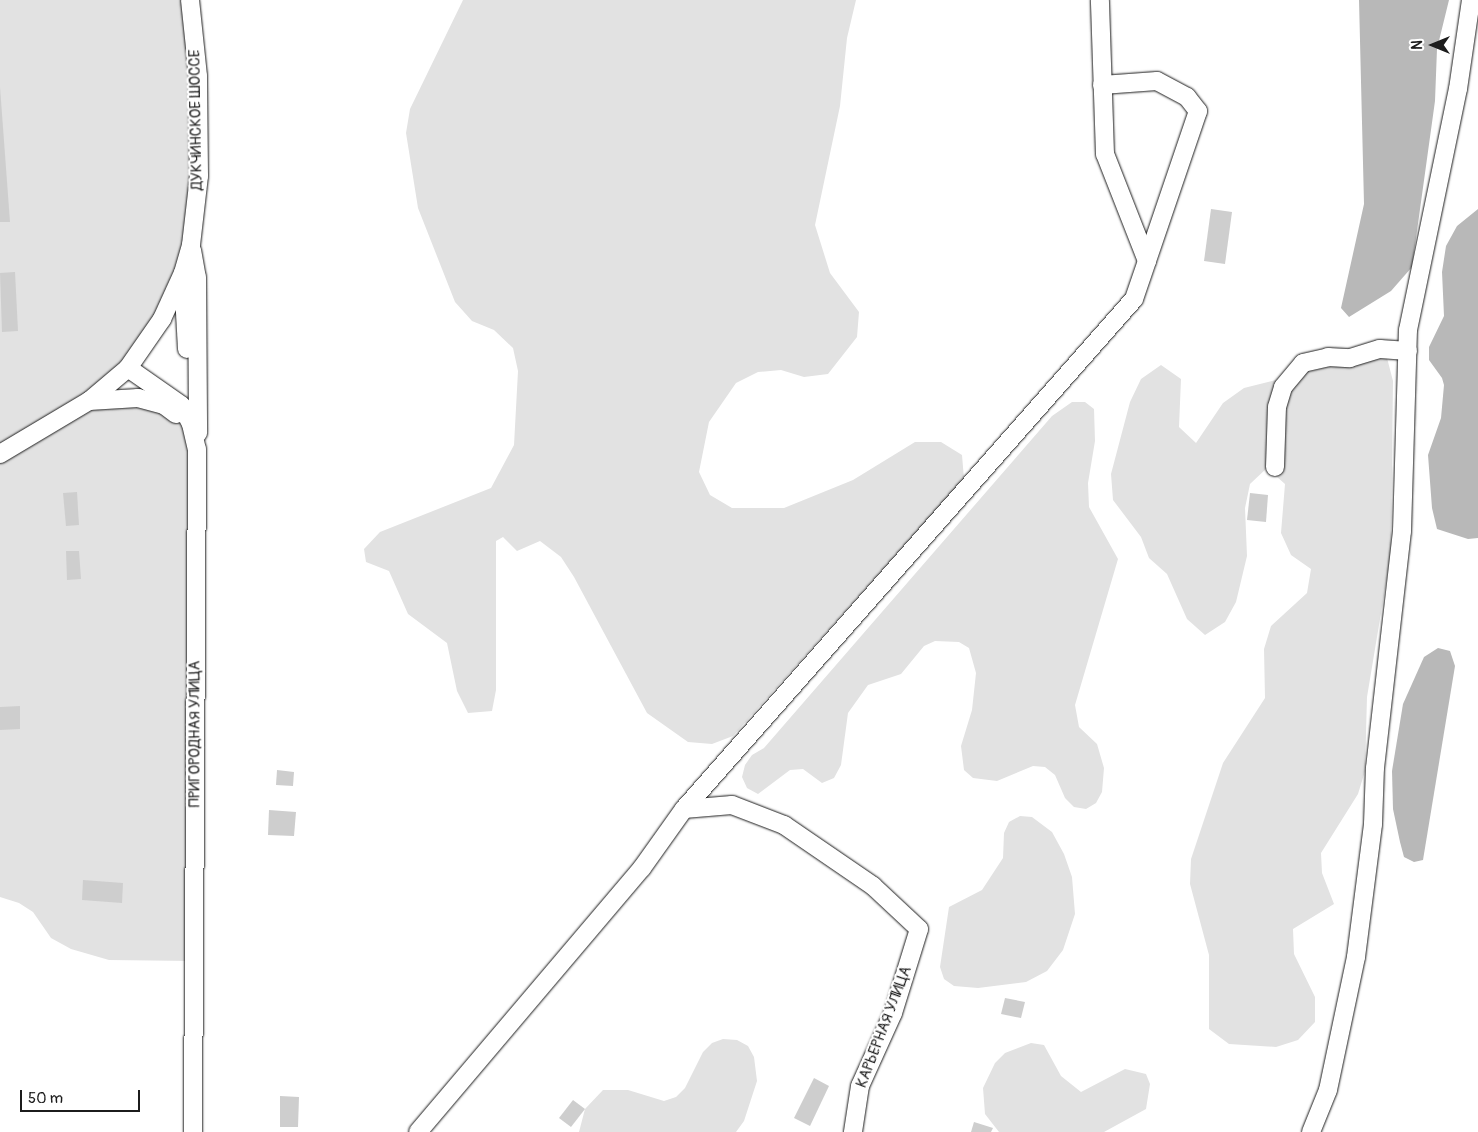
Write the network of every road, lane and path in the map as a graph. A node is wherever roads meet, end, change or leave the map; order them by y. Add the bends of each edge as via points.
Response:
1 (190, 0) edge
2 (1100, 0) edge
3 (1471, 0) edge
4 (1102, 84) junction
5 (191, 245) junction
6 (1147, 261) junction
7 (183, 273) junction
8 (1408, 351) junction
9 (128, 368) junction
10 (88, 401) junction
11 (197, 449) junction
12 (0, 454) edge
13 (1275, 467) dead end
14 (684, 809) junction
15 (193, 1132) edge
16 (418, 1132) edge
17 (853, 1132) edge
18 (1311, 1132) edge

1 - 5 street, ДУКЧИНСКОЕ ШОССЕ via 200,134 198,196
2 - 4 street
3 - 8 street via 1458,89 1408,330
4 - 6 street via 1105,154
4 - 6 street via 1157,81 1187,97 1198,111
5 - 7 street, ДУКЧИНСКОЕ ШОССЕ
5 - 11 street via 197,277
6 - 14 street via 1134,299
7 - 9 street, ДУКЧИНСКОЕ ШОССЕ via 162,319
7 - 11 street via 189,380
8 - 13 street via 1380,350 1350,358 1328,356 1303,364 1283,388 1277,407
8 - 18 street via 1402,531 1375,768 1373,824 1354,967 1328,1090
9 - 10 street, ДУКЧИНСКОЕ ШОССЕ
9 - 11 street, ПРИГОРОДНАЯ УЛИЦА via 181,406 191,424
10 - 11 street via 138,398 164,405 184,424
10 - 12 street, ДУКЧИНСКОЕ ШОССЕ
11 - 15 street, ПРИГОРОДНАЯ УЛИЦА
14 - 16 street via 642,868
14 - 17 street, КАРЬЕРНАЯ УЛИЦА via 732,805 784,825 873,886 920,929 892,1013 860,1086

